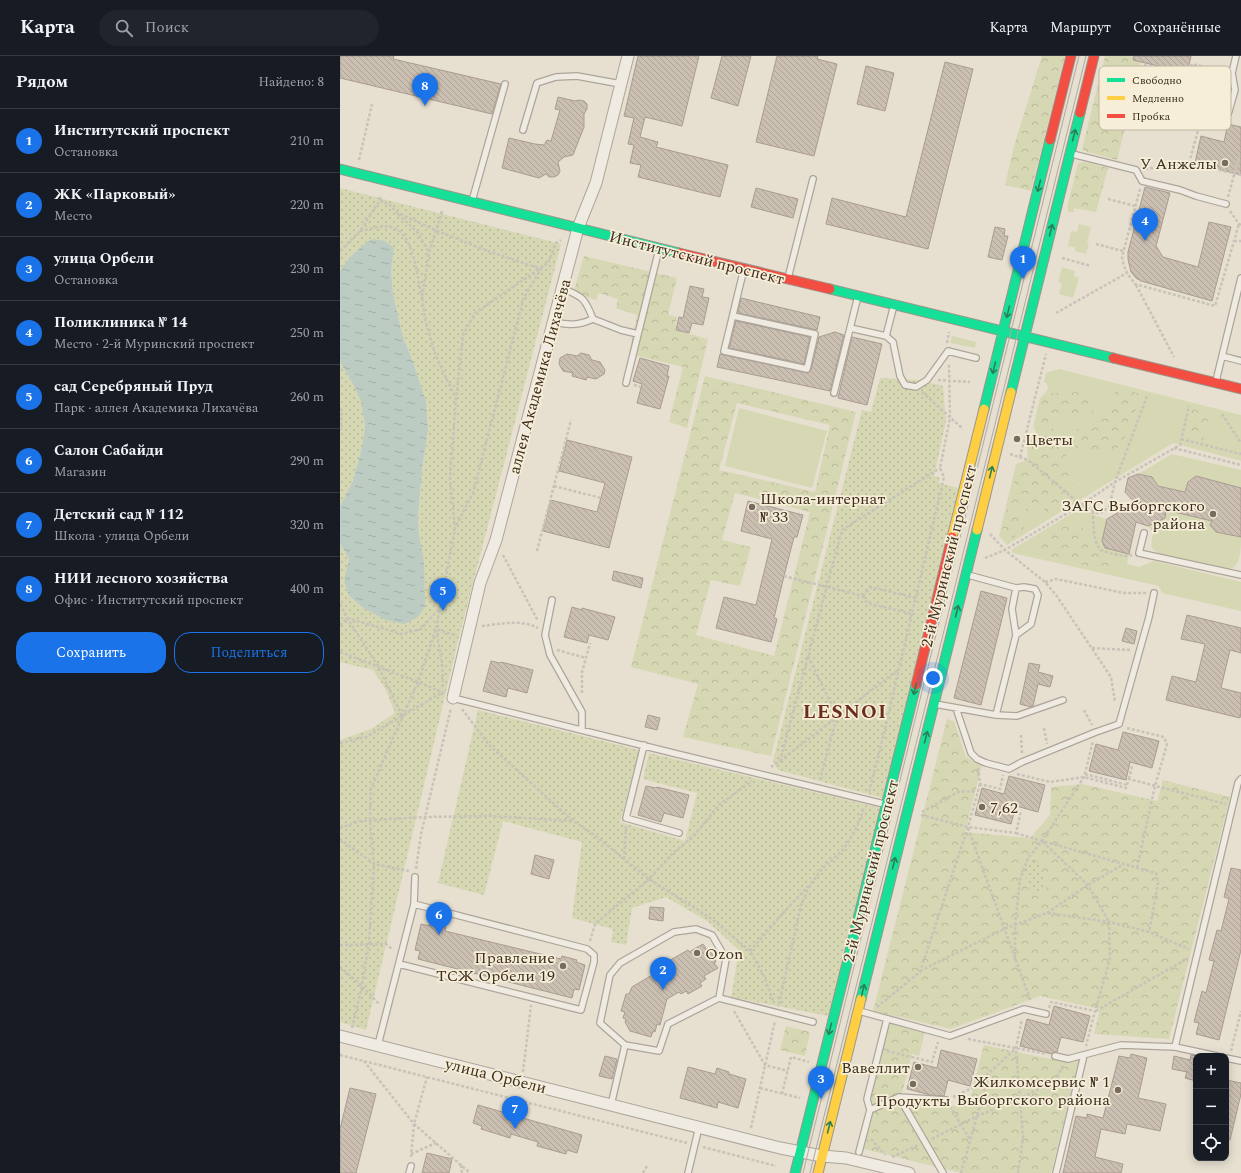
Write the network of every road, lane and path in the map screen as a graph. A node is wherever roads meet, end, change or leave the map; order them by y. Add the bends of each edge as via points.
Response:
1 (628, 56) edge
2 (1071, 56) edge
3 (1094, 56) edge
4 (1236, 56) edge
5 (1144, 65) dead end
6 (1148, 66) edge
7 (1191, 66) edge
8 (1201, 66) edge
9 (1232, 73) joint
10 (505, 84) dead end
11 (621, 84) junction
12 (372, 104) dead end
13 (1231, 104) edge
14 (523, 130) dead end
15 (1197, 130) edge
16 (362, 148) dead end
17 (1070, 154) junction
18 (1239, 157) dead end
19 (1189, 163) junction
20 (340, 169) edge
21 (1136, 170) junction
22 (1234, 174) junction
23 (1241, 175) edge
24 (813, 179) dead end
25 (1142, 181) junction
26 (381, 195) dead end
27 (1108, 199) dead end
28 (380, 200) junction
29 (472, 202) junction
30 (1226, 204) junction
31 (1135, 206) junction
32 (442, 211) dead end
33 (396, 212) junction
34 (1240, 224) edge
35 (578, 228) junction
36 (435, 230) junction
37 (360, 231) junction
38 (561, 240) dead end
39 (1234, 241) junction
40 (1241, 241) edge
41 (1096, 244) dead end
42 (659, 248) junction
43 (340, 251) edge
44 (1123, 251) junction
45 (429, 252) junction
46 (1062, 258) dead end
47 (1091, 266) dead end
48 (541, 269) junction
49 (744, 269) junction
50 (1127, 273) junction
51 (1241, 278) edge
52 (788, 279) junction
53 (1135, 284) junction
54 (562, 288) junction
55 (858, 296) junction
56 (422, 298) junction
57 (894, 304) junction
58 (1056, 313) dead end
59 (733, 316) junction
60 (593, 319) junction
61 (553, 322) junction
62 (850, 328) junction
63 (1004, 330) junction
64 (949, 332) dead end
65 (638, 334) junction
66 (1025, 335) junction
67 (886, 336) junction
68 (948, 352) junction
69 (1046, 354) dead end
70 (1222, 356) junction
71 (976, 358) dead end
72 (1174, 358) dead end
73 (1241, 361) edge
74 (927, 380) junction
75 (950, 381) junction
76 (970, 382) dead end
77 (626, 383) dead end
78 (1216, 383) junction
79 (637, 386) dead end
80 (641, 387) dead end
81 (916, 387) junction
82 (1241, 389) edge
83 (834, 393) dead end
84 (1147, 396) dead end
85 (456, 399) junction
86 (1189, 406) dead end
87 (340, 408) edge
88 (1222, 414) dead end
89 (950, 418) junction
90 (571, 420) dead end
91 (963, 429) dead end
92 (340, 433) edge
93 (1181, 439) junction
94 (1241, 443) edge
95 (1173, 448) junction
96 (1010, 454) dead end
97 (1241, 454) edge
98 (1020, 457) junction
99 (1241, 465) edge
100 (940, 468) junction
101 (944, 477) dead end
102 (1115, 482) junction
103 (554, 486) junction
104 (601, 498) dead end
105 (1081, 505) junction
106 (1093, 510) junction
107 (455, 529) junction
108 (1144, 533) dead end
109 (990, 534) dead end
110 (496, 540) junction
111 (1005, 550) junction
112 (537, 551) dead end
113 (1139, 553) junction
114 (984, 558) dead end
115 (966, 574) junction
116 (1241, 575) edge
117 (784, 576) dead end
118 (1045, 582) junction
119 (827, 587) junction
120 (1016, 588) junction
121 (1034, 589) junction
122 (1154, 593) joint
123 (864, 596) junction
124 (916, 598) dead end
125 (552, 600) dead end
126 (340, 604) edge
127 (439, 609) junction
128 (913, 614) dead end
129 (348, 618) junction
130 (340, 625) edge
131 (470, 627) junction
132 (436, 629) junction
133 (545, 635) junction
134 (1016, 635) junction
135 (467, 639) junction
136 (590, 643) dead end
137 (549, 648) junction
138 (1092, 648) junction
139 (1140, 650) junction
140 (340, 652) edge
141 (808, 656) junction
142 (586, 658) junction
143 (378, 666) junction
144 (900, 668) dead end
145 (418, 682) junction
146 (443, 693) junction
147 (453, 698) junction
148 (1063, 700) dead end
149 (934, 703) junction
150 (1116, 704) dead end
151 (956, 708) junction
152 (1084, 710) dead end
153 (582, 712) junction
154 (996, 715) junction
155 (402, 716) junction
156 (837, 716) junction
157 (1119, 724) junction
158 (1044, 728) dead end
159 (582, 730) junction
160 (1096, 732) junction
161 (1021, 735) dead end
162 (340, 743) edge
163 (644, 745) junction
164 (1048, 751) junction
165 (977, 759) junction
166 (780, 761) junction
167 (1022, 762) junction
168 (1132, 766) dead end
169 (1007, 769) junction
170 (760, 774) junction
171 (1085, 776) junction
172 (1129, 779) junction
173 (1241, 779) edge
174 (980, 784) junction
175 (1155, 786) junction
176 (818, 788) junction
177 (978, 791) junction
178 (886, 804) junction
179 (1232, 806) junction
180 (1021, 812) dead end
181 (425, 817) junction
182 (626, 818) junction
183 (370, 820) junction
184 (573, 821) junction
185 (968, 827) junction
186 (340, 828) edge
187 (1016, 832) junction
188 (679, 833) dead end
189 (340, 839) edge
190 (1042, 841) junction
191 (624, 859) junction
192 (374, 864) junction
193 (1124, 864) junction
194 (1137, 868) junction
195 (415, 877) dead end
196 (649, 879) junction
197 (810, 885) dead end
198 (1088, 885) junction
199 (414, 904) junction
200 (1047, 913) junction
201 (1109, 922) junction
202 (1015, 925) junction
203 (1004, 929) junction
204 (1149, 932) junction
205 (340, 944) edge
206 (369, 944) junction
207 (587, 949) junction
208 (750, 951) junction
209 (1197, 952) junction
210 (401, 957) junction
211 (1015, 960) junction
212 (399, 964) junction
213 (340, 967) edge
214 (920, 972) junction
215 (362, 986) junction
216 (532, 997) junction
217 (719, 998) junction
218 (728, 1000) junction
219 (1024, 1009) junction
220 (377, 1010) dead end
221 (858, 1011) junction
222 (1034, 1011) junction
223 (1095, 1011) junction
224 (1241, 1011) edge
225 (777, 1013) junction
226 (869, 1014) junction
227 (1046, 1014) joint
228 (887, 1019) junction
229 (813, 1022) dead end
230 (940, 1033) junction
231 (950, 1036) junction
232 (345, 1037) edge
233 (378, 1045) junction
234 (625, 1045) junction
235 (1175, 1046) junction
236 (1016, 1048) junction
237 (879, 1050) junction
238 (1204, 1053) edge
239 (1084, 1054) junction
240 (1229, 1054) edge
241 (340, 1055) edge
242 (1055, 1056) joint
243 (1068, 1058) junction
244 (1229, 1058) edge
245 (363, 1060) junction
246 (1241, 1061) edge
247 (814, 1063) dead end
248 (788, 1071) junction
249 (523, 1072) dead end
250 (989, 1073) junction
251 (427, 1077) junction
252 (760, 1088) dead end
253 (782, 1094) junction
254 (899, 1097) junction
255 (804, 1099) dead end
256 (1020, 1099) junction
257 (946, 1100) junction
258 (611, 1105) junction
259 (870, 1110) junction
260 (977, 1116) junction
261 (414, 1124) junction
262 (960, 1124) junction
263 (699, 1127) junction
264 (864, 1132) junction
265 (970, 1140) junction
266 (926, 1141) junction
267 (436, 1143) junction
268 (694, 1145) junction
269 (800, 1152) junction
270 (859, 1152) dead end
271 (412, 1154) junction
272 (822, 1156) junction
273 (460, 1164) junction
274 (411, 1166) joint
275 (647, 1166) dead end
276 (776, 1166) dead end
277 (409, 1173) edge
278 (462, 1173) edge
279 (470, 1173) edge
280 (643, 1173) edge
281 (688, 1173) edge
282 (795, 1173) edge
283 (818, 1173) edge
284 (909, 1173) edge
285 (943, 1173) edge
286 (961, 1173) edge
287 (1018, 1173) edge
288 (1056, 1173) edge

1 - 11 street, аллея Академика Лихачёва
2 -> 63 main road, 2-й Муринский проспект
17 -> 3 main road, 2-й Муринский проспект
4 - 9 lane
5 - 6 path
7 - 8 path
9 - 13 lane via 1235,90
10 - 29 lane
11 - 14 lane via 577,76 556,77 537,83
11 - 35 street, аллея Академика Лихачёва via 596,184
12 - 16 path
15 - 19 path
17 - 21 lane
66 -> 17 main road, 2-й Муринский проспект
18 - 22 path
19 - 21 path
19 - 22 path
20 - 29 main road, Институтский проспект
21 - 25 lane
22 - 23 path
22 - 30 path
24 - 52 lane
25 - 30 lane
25 - 31 path
26 - 28 path
27 - 31 path
28 - 33 path
28 - 37 path
29 - 35 main road, Институтский проспект
30 - 34 path
31 - 44 path
32 - 36 path
33 - 36 path
33 - 45 path via 417,232
34 - 39 path
35 - 42 main road, Институтский проспект
35 - 54 street, аллея Академика Лихачёва
36 - 45 path
36 - 48 path
37 - 43 path
37 - 56 path via 381,226 394,228 403,233 416,266
38 - 48 path via 556,243 548,263
39 - 40 path
39 - 53 path via 1215,306
41 - 44 path
42 - 49 main road, Институтский проспект
42 - 65 lane
44 - 50 path via 1122,258
45 - 56 path
46 - 47 path
48 - 85 path via 475,313 463,335
48 - 107 path via 524,297 473,493
49 - 52 main road, Институтский проспект
49 - 59 lane
50 - 53 path
50 - 58 path
51 - 70 lane
52 - 55 main road, Институтский проспект
53 - 72 path
54 - 60 lane via 579,296 587,304
54 - 61 street, аллея Академика Лихачёва
55 - 57 main road, Институтский проспект
55 - 62 lane
56 - 85 path via 435,354
57 - 63 main road, Институтский проспект
57 - 67 lane
59 - 59 lane via 724,351 807,369 815,334
60 - 61 lane via 571,325
60 - 65 lane
61 - 110 street, аллея Академика Лихачёва
62 - 67 lane
62 - 83 lane
63 - 66 main road, Институтский проспект
63 -> 178 main road, 2-й Муринский проспект
64 - 68 path
65 - 77 lane
66 - 78 main road, Институтский проспект
115 -> 66 main road, 2-й Муринский проспект
67 - 81 lane via 893,342 900,376 905,384
68 - 71 lane
68 - 74 lane
68 - 75 path
69 - 98 path
70 - 73 lane
70 - 78 lane
74 - 75 path
74 - 81 lane
75 - 76 path
75 - 89 path
78 - 82 main road, Институтский проспект
79 - 80 path
81 - 89 path
84 - 102 path
85 - 107 path via 450,478
86 - 93 path
87 - 92 path
88 - 94 path
89 - 91 path
89 - 100 path
90 - 103 path
93 - 95 path via 1180,445
93 - 97 path
95 - 99 path
95 - 102 path
96 - 98 path
98 - 105 path via 1028,460
100 - 101 path
100 - 119 path via 842,530
102 - 105 path
102 - 106 path via 1108,508 1099,514
103 - 104 path
103 - 112 path
105 - 106 path
105 - 111 path
106 - 113 path via 1094,534 1100,549 1121,556
107 - 127 path
108 - 113 lane
109 - 111 path
110 - 131 street, аллея Академика Лихачёва via 480,583
110 - 133 path
111 - 114 path
111 - 118 path
113 - 116 lane
115 - 120 lane
149 -> 115 main road, 2-й Муринский проспект
117 - 119 path
118 - 121 path
118 - 122 path via 1056,580 1124,592
118 - 138 path
119 - 123 path
119 - 141 path
120 - 121 lane
120 - 134 lane via 1012,609
121 - 134 lane via 1038,595 1031,624
122 - 139 lane
123 - 124 path via 871,587
123 - 128 path via 867,603
125 - 133 lane
126 - 129 path
127 - 129 path via 421,629 402,634
127 - 132 path
129 - 130 path
129 - 143 path
131 - 133 path via 522,623 531,624
131 - 135 street, аллея Академика Лихачёва
132 - 135 path
132 - 145 path
132 - 146 path via 442,663
133 - 137 lane
134 - 154 lane
135 - 147 street, аллея Академика Лихачёва
136 - 142 path
137 - 142 path
137 - 153 lane via 550,655
138 - 139 path
138 - 150 path via 1111,677
139 - 157 lane
140 - 143 path
141 - 156 path
141 - 166 path
142 - 153 path via 582,672
143 - 145 path
143 - 155 path
144 - 156 path
145 - 146 path
145 - 155 path
146 - 147 path
146 - 155 path
147 - 159 lane
147 - 181 path
147 - 184 path via 489,745
148 - 154 lane via 1017,716
149 - 151 lane
221 -> 149 main road, 2-й Муринский проспект
151 - 154 lane
151 - 165 lane via 971,753
152 - 160 path
153 - 159 lane
155 - 162 path via 366,736
155 - 183 path via 371,788
156 - 166 path
156 - 176 path
157 - 160 lane
157 - 175 path via 1164,737 1167,744
158 - 164 path
159 - 163 lane
160 - 164 lane
160 - 171 path
161 - 167 path
163 - 170 lane
163 - 182 lane
164 - 167 lane
165 - 169 lane
165 - 174 path
166 - 170 path
167 - 169 lane
168 - 172 path
169 - 171 path via 1012,773 1050,782
169 - 174 path via 1000,789
170 - 176 lane
170 - 196 path via 719,805 693,836
171 - 172 path via 1126,788
171 - 190 path
172 - 175 path
173 - 179 lane
174 - 177 path
175 - 179 path
175 - 194 path
176 - 178 lane
177 - 185 path
177 - 185 path via 958,792 918,814
178 -> 269 main road, 2-й Муринский проспект
179 - 209 lane
180 - 187 path
181 - 183 path
181 - 184 path via 492,816
181 - 192 path via 416,873
182 - 188 lane
182 - 191 path
183 - 186 path
183 - 192 path
184 - 191 path
185 - 187 path
185 - 203 path
185 - 214 path
187 - 190 path
189 - 192 path
190 - 193 path
190 - 198 path
190 - 202 path via 1028,858 1020,880
191 - 196 path
192 - 206 path
193 - 194 path
193 - 198 path
194 - 204 path via 1156,873 1158,882
195 - 199 lane
196 - 207 path via 595,924
196 - 208 path via 712,919
197 - 208 path
198 - 200 path
198 - 201 path
199 - 207 lane
199 - 210 lane
200 - 201 path
200 - 202 path
201 - 204 path
201 - 223 path via 1110,959
202 - 203 path
202 - 211 path
203 - 211 path
203 - 214 path
204 - 209 path
205 - 206 path
206 - 210 path via 386,944
206 - 215 path
207 - 216 lane via 594,955 594,962 581,1010
208 - 225 path via 764,976
209 - 223 path
209 - 235 lane
210 - 212 lane
211 - 222 path
212 - 216 lane
212 - 233 lane
213 - 215 path
214 - 226 path
215 - 220 path via 378,1003
215 - 232 path
216 - 249 path
217 - 218 lane
217 - 234 lane via 668,1024 659,1051
217 - 234 lane via 726,959 712,935 696,929 674,932 620,963 610,975 600,1023
218 - 225 lane
218 - 248 path via 765,1065
219 - 222 lane
219 - 231 lane
219 - 236 path
221 - 226 lane
272 -> 221 main road, 2-й Муринский проспект
222 - 227 lane
223 - 227 path via 1052,1002
223 - 239 path
224 - 240 path
225 - 229 lane
226 - 228 lane
228 - 230 lane
228 - 237 lane
230 - 231 lane
230 - 237 path via 932,1062
231 - 236 path
232 - 233 street, улица Орбели
233 - 258 street, улица Орбели
234 - 258 lane
235 - 238 lane
235 - 239 lane via 1121,1045
236 - 242 path
236 - 250 path
236 - 256 path
237 - 259 lane via 867,1099
239 - 243 lane
239 - 288 lane
241 - 245 path
242 - 243 lane
243 - 256 path via 1055,1080
244 - 246 lane
245 - 251 path
245 - 261 path
247 - 248 path via 791,1057
248 - 253 path
250 - 257 path via 974,1087
250 - 260 path
251 - 261 path
251 - 268 path
252 - 253 path
253 - 255 path
254 - 257 lane
254 - 259 lane
254 - 266 lane
256 - 260 path
256 - 287 path via 1023,1138
257 - 262 path
258 - 263 street, улица Орбели
259 - 264 lane
260 - 262 path
260 - 265 path
261 - 267 path
261 - 271 path
262 - 265 path
262 - 266 path
263 - 268 lane
263 - 269 street, улица Орбели
264 - 266 path via 888,1159
264 - 270 lane
265 - 286 path
266 - 285 lane
267 - 271 path
267 - 273 path
268 - 276 path
268 - 281 lane
269 - 272 street, улица Орбели
269 - 282 main road, 2-й Муринский проспект
271 - 274 path
272 - 283 main road, 2-й Муринский проспект
272 - 284 street, улица Орбели via 846,1158
273 - 278 path
273 - 279 path
274 - 277 lane
275 - 280 path

